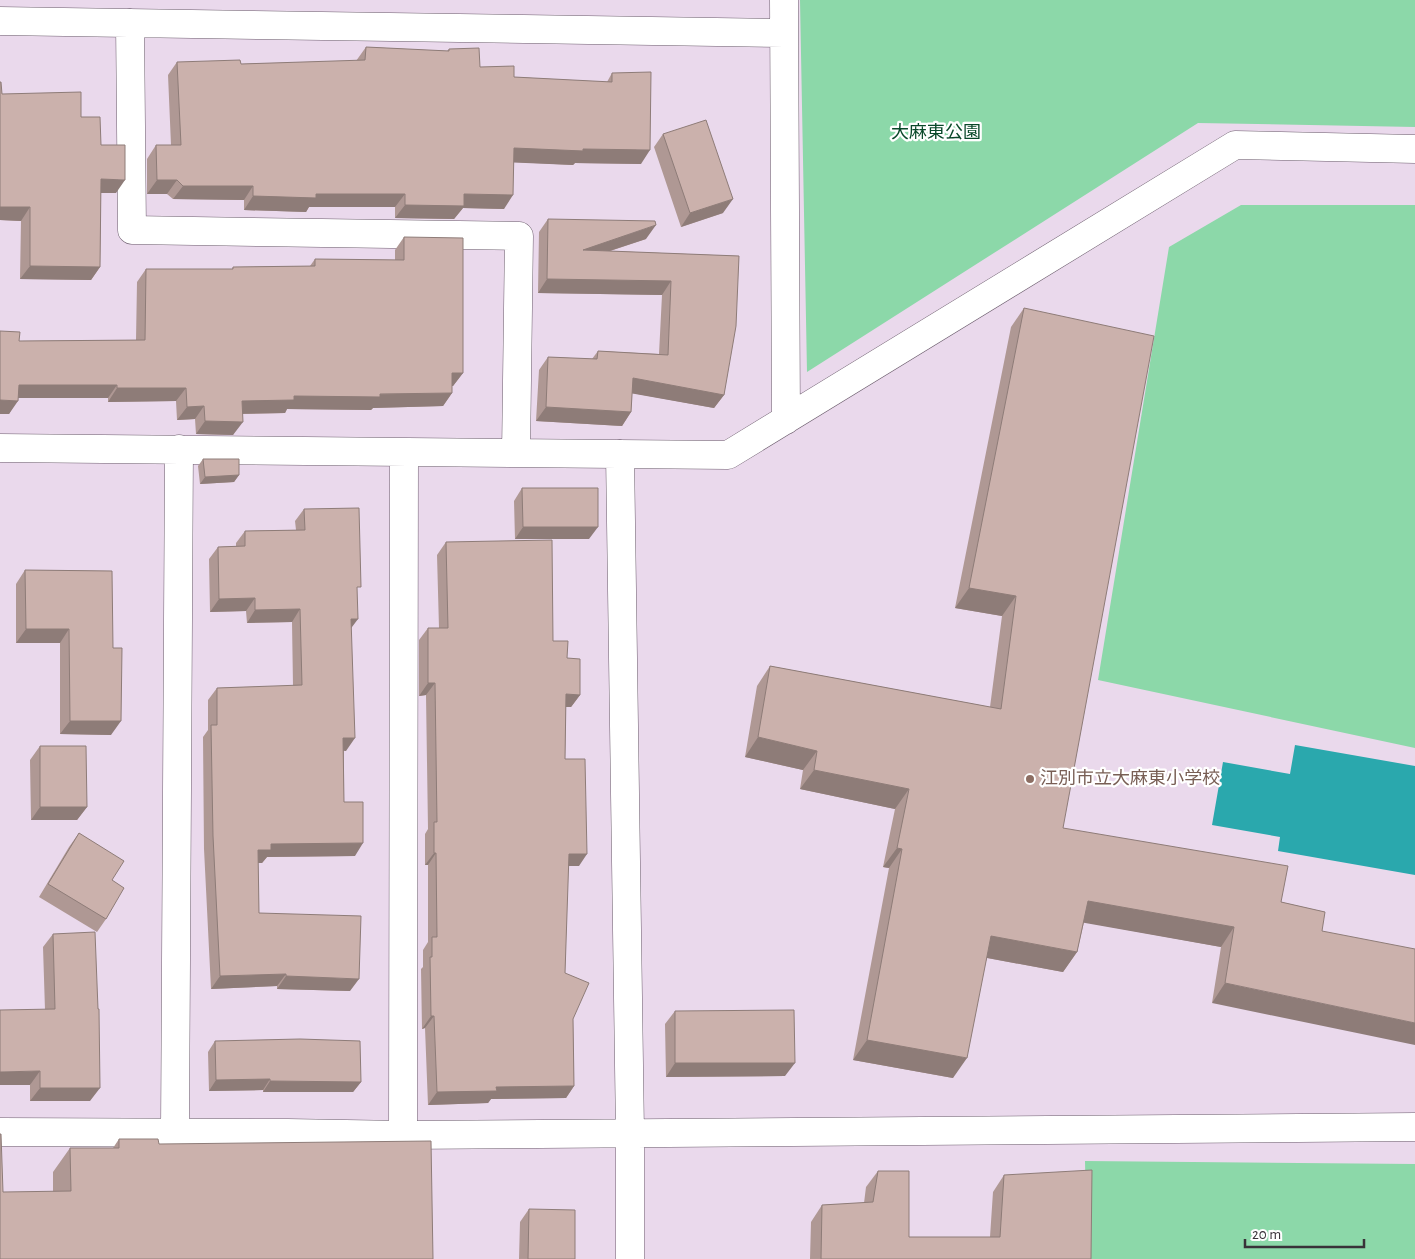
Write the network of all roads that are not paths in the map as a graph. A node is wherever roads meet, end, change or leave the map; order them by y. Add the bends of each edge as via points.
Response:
1 (784, 0) edge
2 (0, 21) edge
3 (130, 23) junction
4 (784, 33) junction
5 (1415, 149) edge
6 (786, 420) junction
7 (0, 448) edge
8 (179, 449) junction
9 (404, 452) junction
10 (516, 453) junction
11 (620, 454) junction
12 (1415, 1127) edge
13 (0, 1132) edge
14 (175, 1132) junction
15 (630, 1133) junction
16 (403, 1135) junction
17 (630, 1259) edge

1 - 4 street
2 - 3 street
3 - 4 street
3 - 10 street via 132,230 519,236
4 - 6 street
5 - 6 street via 1235,145
6 - 11 street via 728,455
7 - 8 street
8 - 9 street
8 - 14 street
9 - 10 street
9 - 16 street
10 - 11 street
11 - 15 street
12 - 15 street
13 - 14 street
14 - 16 street
15 - 16 street
15 - 17 street

